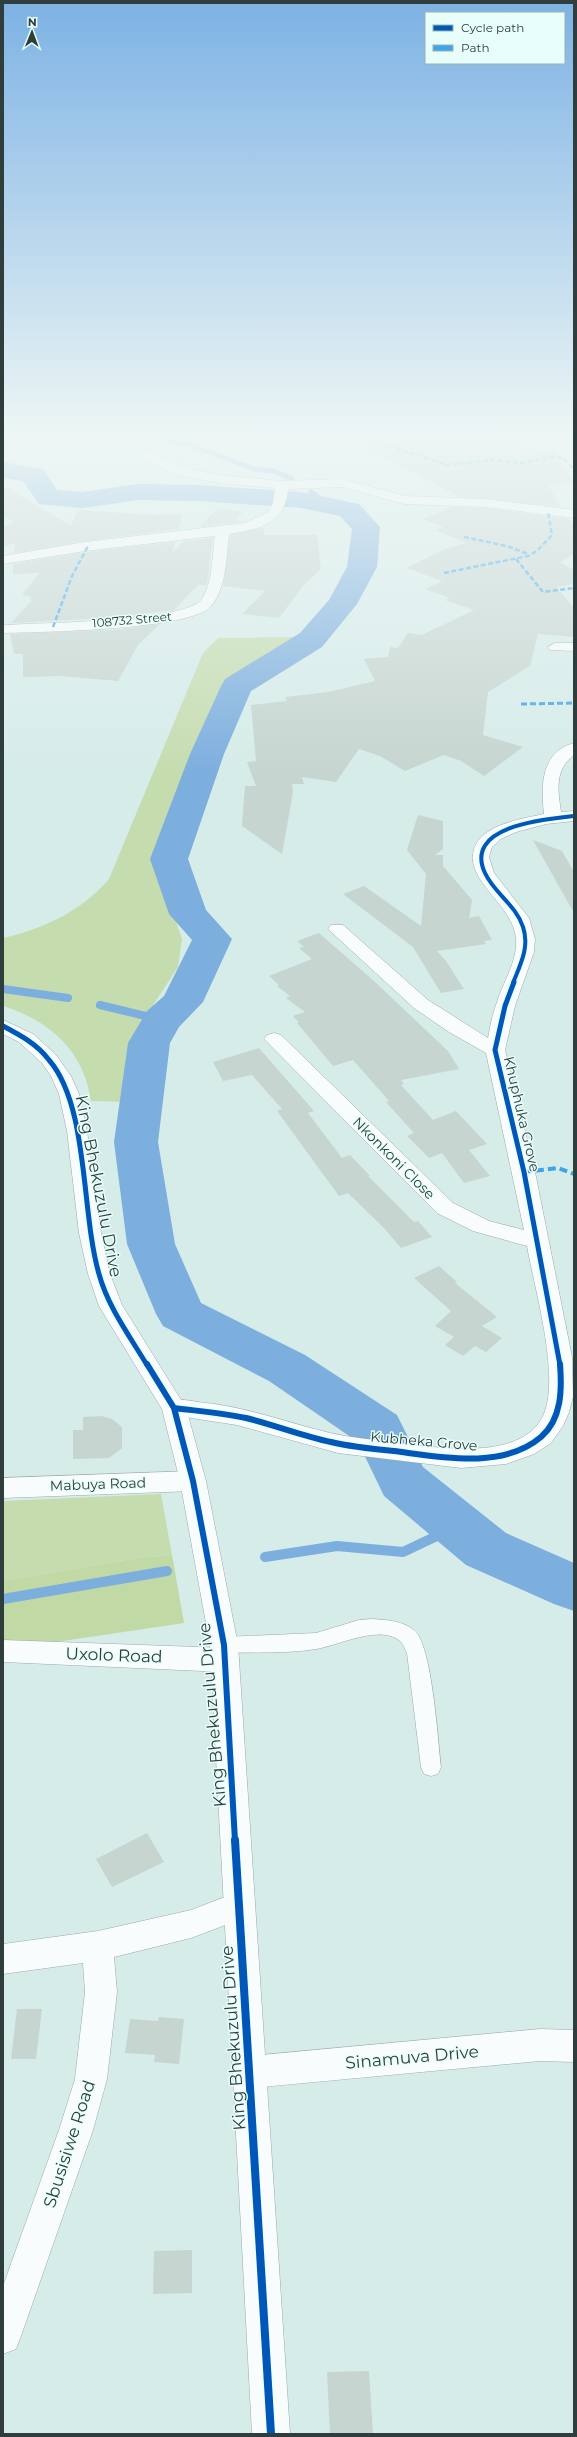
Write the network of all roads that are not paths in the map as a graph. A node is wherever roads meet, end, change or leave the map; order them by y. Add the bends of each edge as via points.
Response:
1 (78, 548) edge
2 (220, 548) edge
3 (3, 560) edge
4 (3, 629) edge
5 (555, 647) dead end
6 (574, 647) edge
7 (574, 748) edge
8 (574, 816) edge
9 (553, 817) junction
10 (337, 929) dead end
11 (3, 1026) edge
12 (274, 1039) dead end
13 (495, 1050) junction
14 (536, 1241) junction
15 (174, 1408) junction
16 (193, 1481) junction
17 (3, 1488) edge
18 (3, 1651) edge
19 (224, 1652) junction
20 (431, 1767) dead end
21 (238, 1906) junction
22 (98, 1946) junction
23 (3, 1959) edge
24 (574, 2046) edge
25 (250, 2072) junction
26 (3, 2336) edge
27 (272, 2434) edge

1 - 3 street
2 - 4 street, 108732 Street via 214,591 210,599 198,609 175,617 149,621
5 - 6 street
7 - 9 street via 558,760 549,776
8 - 9 street, Khuphuka Grove
9 - 13 street, Khuphuka Grove via 508,828 488,840 482,851 485,872 519,916 527,939 525,952 498,1028
10 - 13 street via 421,1004
11 - 15 street, King Bhekuzulu Drive via 26,1038 50,1059 62,1076 69,1094 77,1131 90,1233 99,1274 111,1306
12 - 14 street, Nkonkoni Close via 445,1208 481,1226
13 - 14 street, Khuphuka Grove via 524,1172
14 - 15 street, Kubheka Grove via 560,1357 559,1406 554,1421 543,1434 512,1453 486,1458 420,1455 358,1447 329,1442 244,1417
15 - 16 street, King Bhekuzulu Drive
16 - 17 street, Mabuya Road
16 - 19 street, King Bhekuzulu Drive
18 - 19 street, Uxolo Road
19 - 20 lane via 316,1641 359,1628 393,1629 408,1636 417,1652
19 - 21 street, King Bhekuzulu Drive
21 - 22 street via 192,1924
21 - 25 street, King Bhekuzulu Drive
22 - 23 street
22 - 26 street, Sbusisiwe Road via 101,1992 91,2079 76,2130
24 - 25 street, Sinamuva Drive via 540,2045
25 - 27 street, King Bhekuzulu Drive

